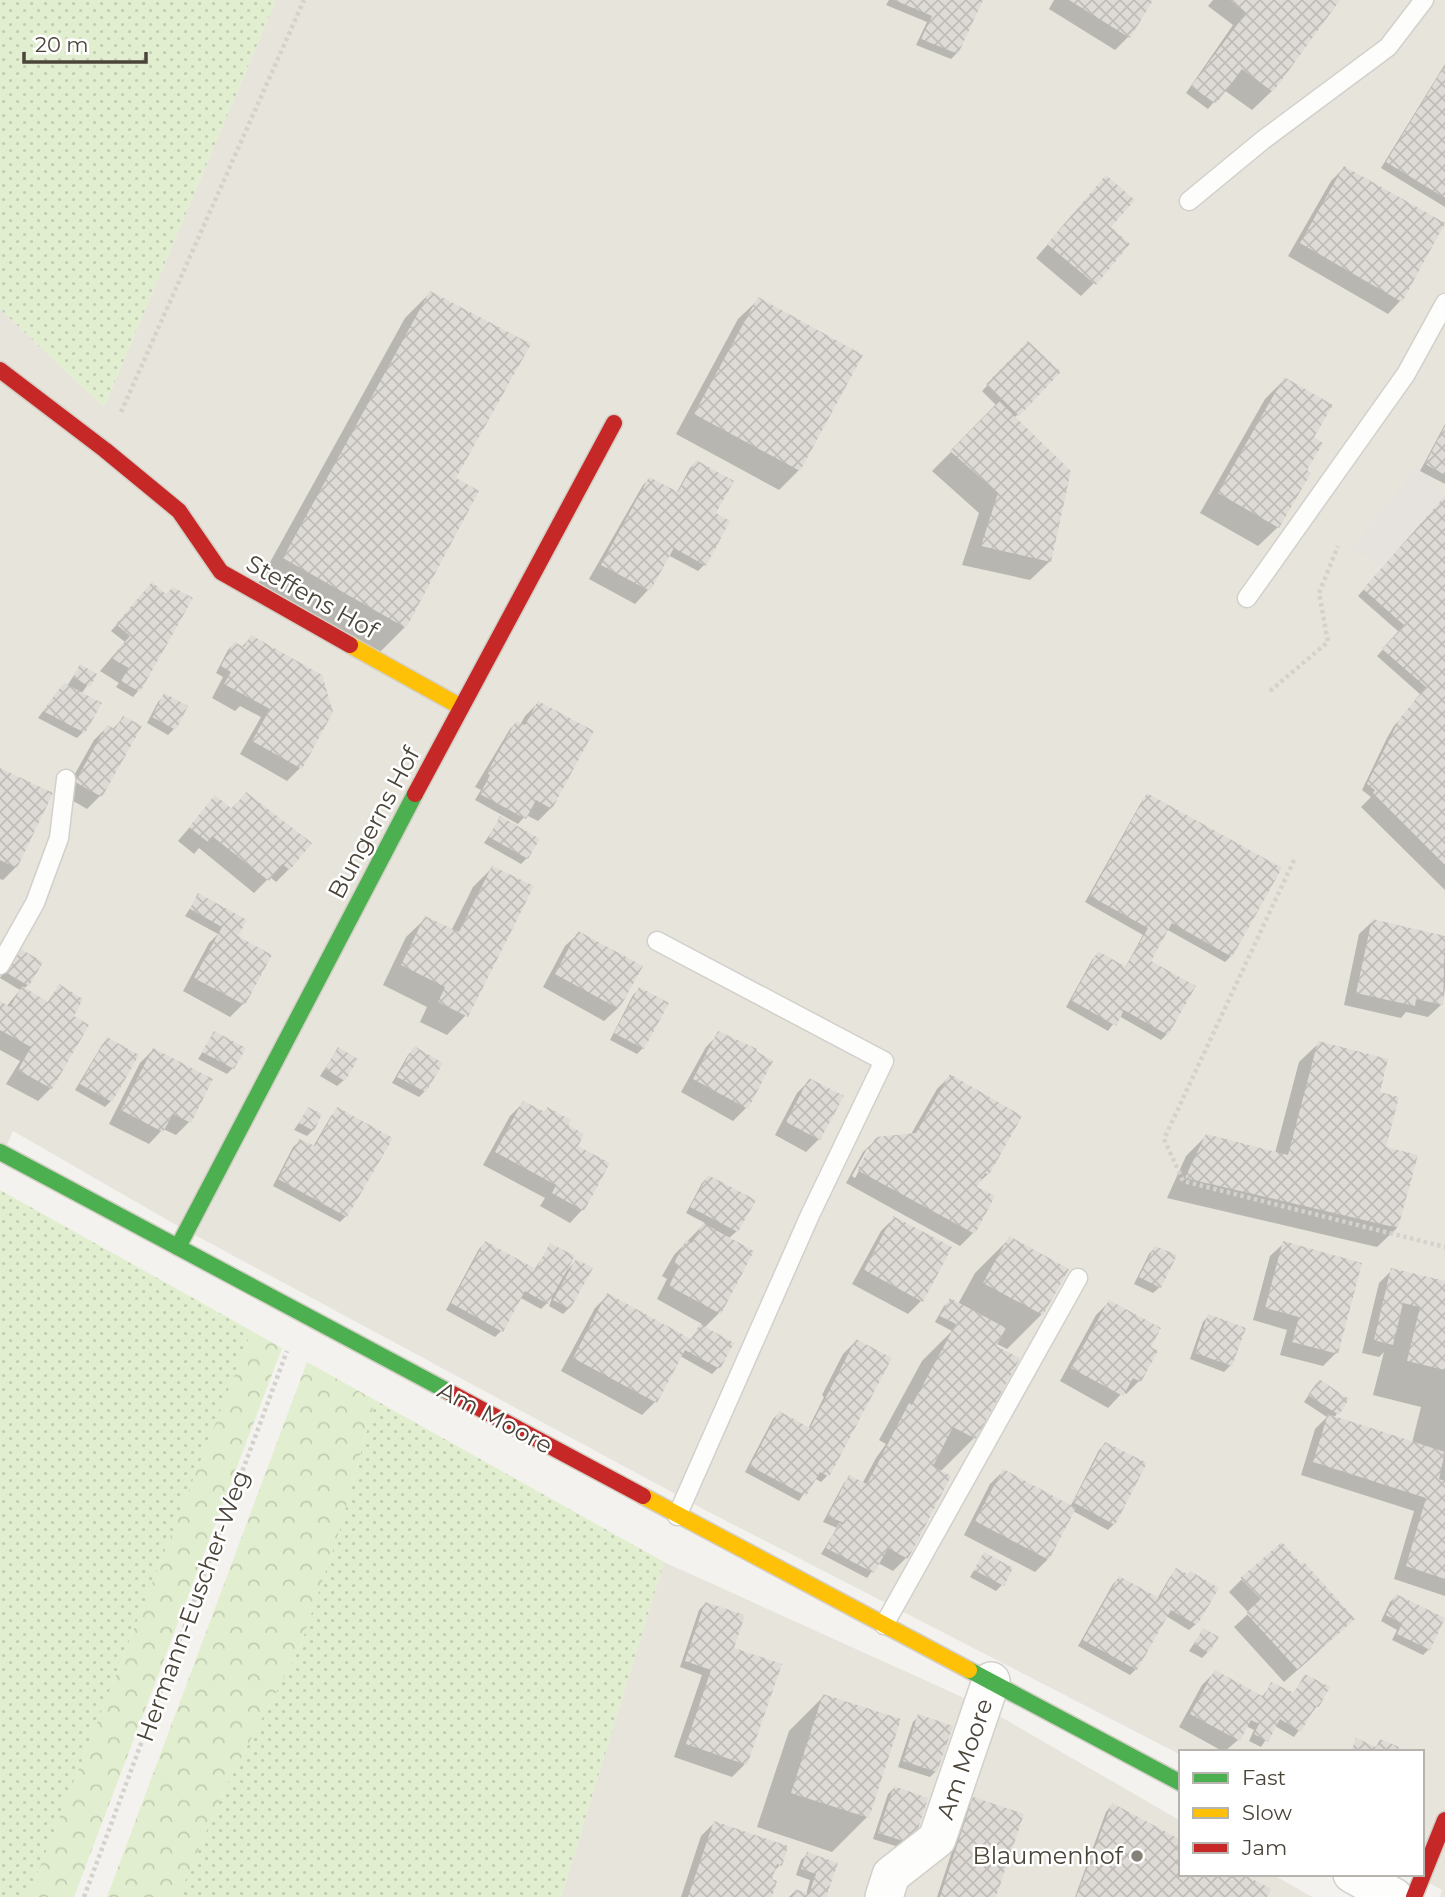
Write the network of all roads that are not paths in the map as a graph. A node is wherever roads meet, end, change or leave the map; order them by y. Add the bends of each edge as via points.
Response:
1 (1424, 0) edge
2 (1189, 201) dead end
3 (1445, 303) edge
4 (0, 370) edge
5 (614, 423) dead end
6 (1247, 598) dead end
7 (461, 707) junction
8 (66, 779) dead end
9 (657, 941) dead end
10 (0, 965) edge
11 (0, 1152) edge
12 (178, 1247) junction
13 (1078, 1278) dead end
14 (677, 1516) junction
15 (884, 1625) junction
16 (991, 1681) junction
17 (1179, 1782) edge
18 (1445, 1820) edge
19 (1424, 1872) edge
20 (1356, 1876) edge
21 (1422, 1876) edge
22 (884, 1897) edge
23 (1394, 1897) edge
24 (1414, 1897) edge

1 - 2 lane via 1388,47 1263,139
3 - 6 lane via 1406,374
4 - 7 street, Steffens Hof via 179,511 221,572
5 - 7 street, Bungerns Hof
7 - 12 street, Bungerns Hof
8 - 10 lane via 60,838 35,903
9 - 14 lane via 884,1061 810,1215
11 - 12 street, Am Moore
12 - 14 street, Am Moore
13 - 15 lane
14 - 15 street, Am Moore
15 - 16 street, Am Moore
16 - 17 street, Am Moore
16 - 22 street, Am Moore via 937,1839 891,1875
18 - 19 street
20 - 23 street
21 - 24 street

